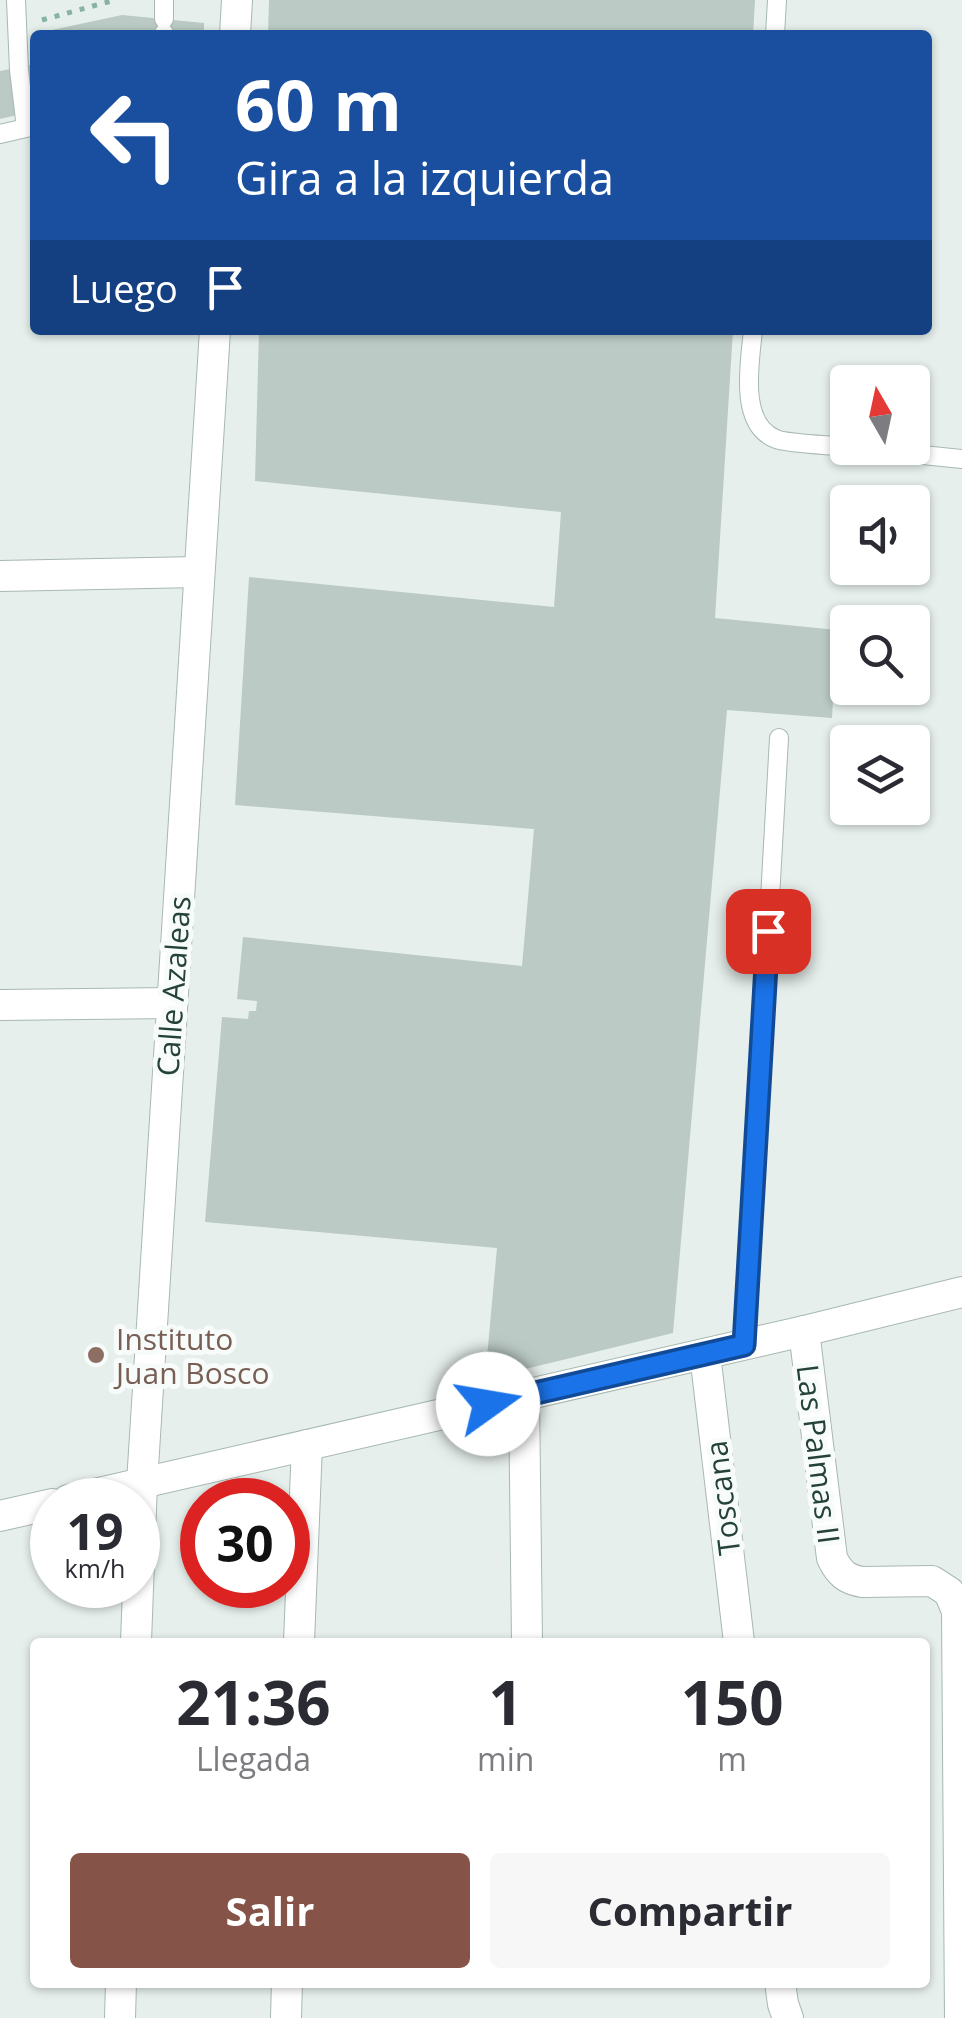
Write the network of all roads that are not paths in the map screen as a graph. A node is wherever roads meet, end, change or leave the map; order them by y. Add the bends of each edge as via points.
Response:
1 (16, 0) edge
2 (237, 0) edge
3 (777, 0) edge
4 (235, 30) edge
5 (774, 30) edge
6 (0, 134) edge
7 (215, 335) edge
8 (753, 335) edge
9 (830, 445) edge
10 (930, 456) edge
11 (962, 459) edge
12 (198, 572) junction
13 (0, 576) edge
14 (779, 738) dead end
15 (172, 1003) junction
16 (0, 1006) edge
17 (962, 1292) edge
18 (804, 1331) junction
19 (744, 1345) junction
20 (705, 1354) junction
21 (524, 1396) junction
22 (306, 1446) junction
23 (142, 1478) edge
24 (160, 1479) edge
25 (30, 1509) edge
26 (0, 1516) edge
27 (137, 1608) edge
28 (136, 1638) edge
29 (300, 1638) edge
30 (526, 1638) edge
31 (739, 1638) edge
32 (121, 1988) edge
33 (287, 1988) edge
34 (120, 2018) edge
35 (286, 2018) edge
36 (960, 2018) edge

1 - 6 lane via 26,128
2 - 4 street
3 - 5 lane
7 - 12 street, Calle Azaleas
8 - 9 lane via 748,394 758,423 776,439
10 - 11 lane
12 - 13 street
12 - 15 street, Calle Azaleas
14 - 19 lane
15 - 16 street
15 - 23 street, Calle Azaleas
17 - 18 street
18 - 19 street
18 - 36 street, Las Palmas II via 836,1567 862,1582 932,1581 949,1592 957,1611
19 - 20 street
20 - 21 street
20 - 31 street, Toscana
21 - 22 street
21 - 30 street
22 - 24 street
22 - 29 street
25 - 26 street
27 - 28 street, Calle Azaleas
32 - 34 street
33 - 35 street

